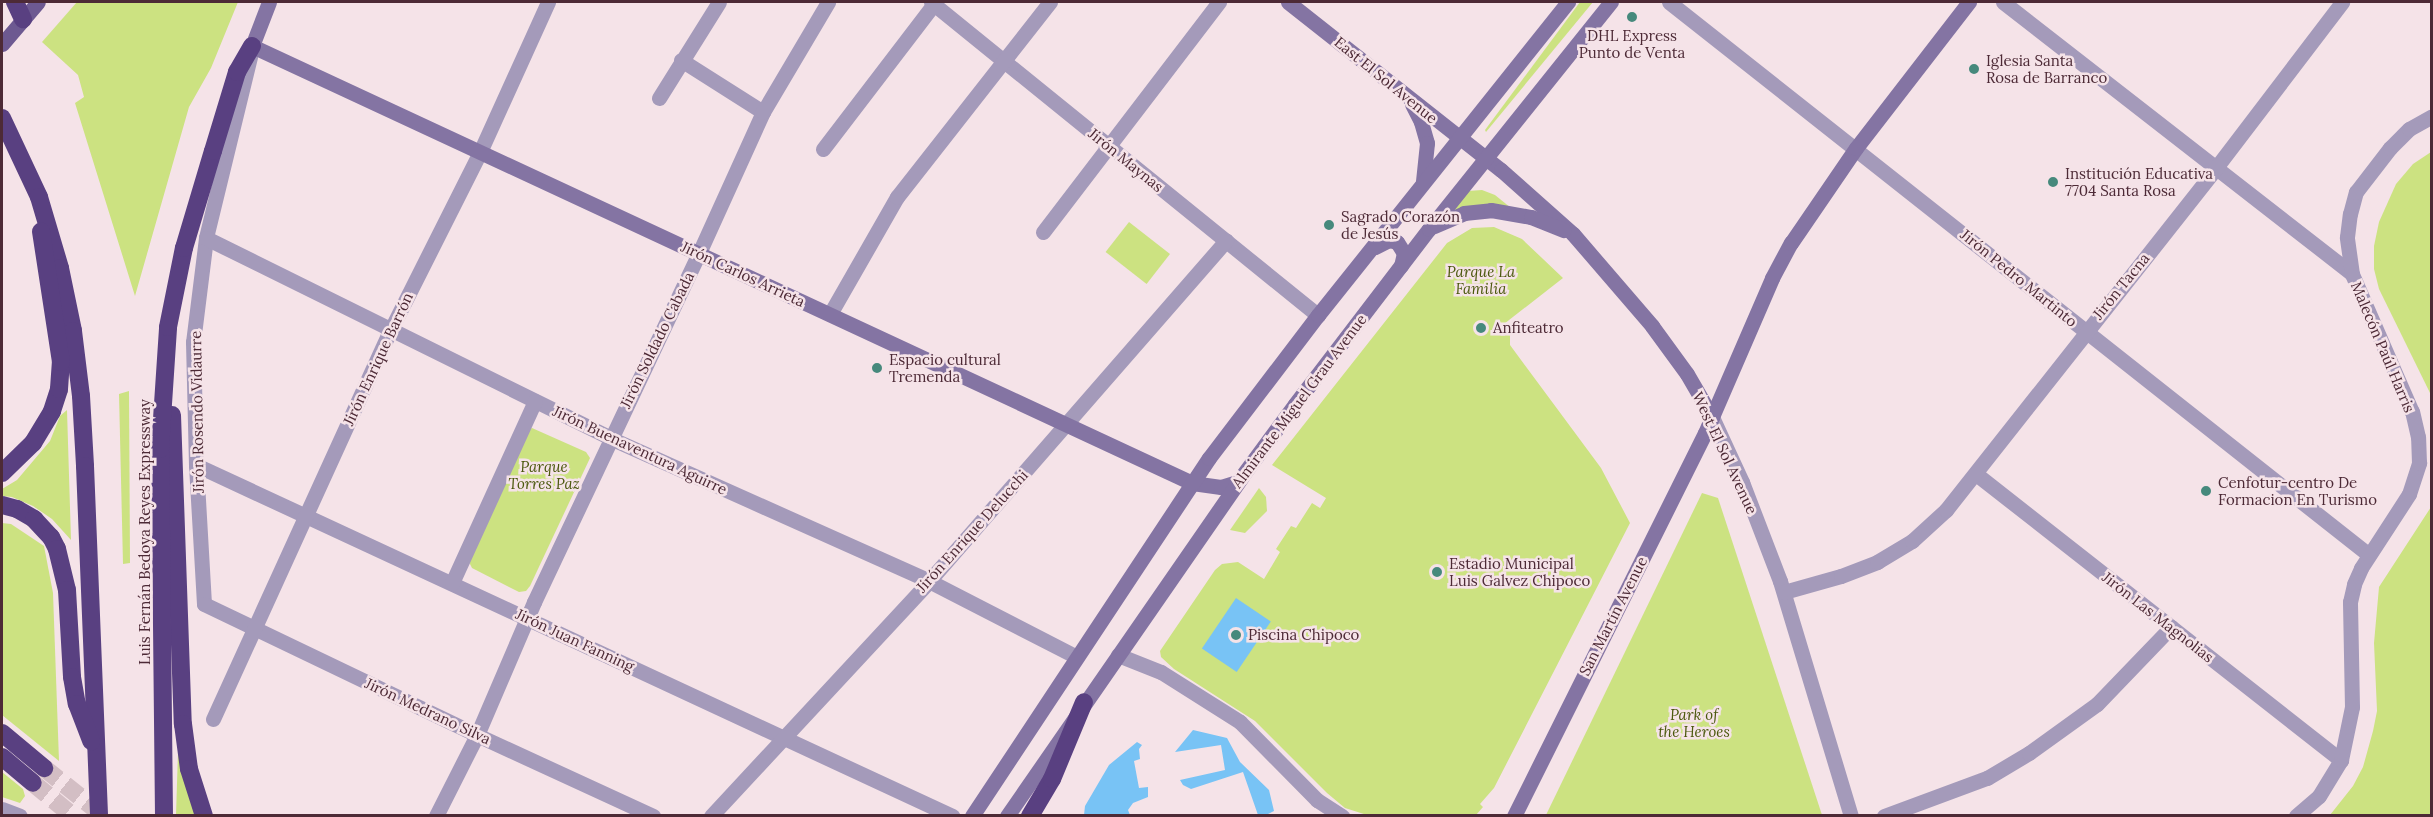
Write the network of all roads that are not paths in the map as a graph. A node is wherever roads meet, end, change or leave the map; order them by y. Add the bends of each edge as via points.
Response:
1 (15, 2) edge
2 (38, 2) edge
3 (269, 2) edge
4 (548, 2) edge
5 (719, 2) edge
6 (828, 2) edge
7 (1050, 2) edge
8 (1219, 2) edge
9 (1288, 2) edge
10 (1568, 2) edge
11 (1611, 2) edge
12 (1669, 2) edge
13 (1969, 2) edge
14 (2003, 2) edge
15 (2342, 2) edge
16 (933, 3) edge
17 (23, 19) junction
18 (2, 44) edge
19 (252, 46) junction
20 (681, 60) junction
21 (1004, 61) junction
22 (659, 98) dead end
23 (1411, 101) junction
24 (763, 112) junction
25 (2432, 117) edge
26 (4, 125) edge
27 (1460, 139) junction
28 (1109, 146) junction
29 (823, 148) dead end
30 (1856, 148) junction
31 (480, 152) junction
32 (1485, 158) junction
33 (2215, 169) junction
34 (1422, 186) junction
35 (39, 197) junction
36 (1429, 229) junction
37 (1043, 232) dead end
38 (1573, 234) junction
39 (206, 238) junction
40 (1226, 240) junction
41 (699, 254) junction
42 (1367, 254) junction
43 (1401, 266) junction
44 (2352, 274) junction
45 (830, 314) junction
46 (1318, 315) junction
47 (168, 327) junction
48 (390, 331) junction
49 (2085, 331) junction
50 (535, 401) junction
51 (1712, 417) junction
52 (1067, 425) junction
53 (610, 438) junction
54 (196, 465) junction
55 (2, 472) edge
56 (1976, 474) junction
57 (1237, 482) junction
58 (1192, 483) junction
59 (2, 506) edge
60 (306, 515) junction
61 (2369, 555) junction
62 (929, 580) junction
63 (452, 583) junction
64 (1784, 592) junction
65 (204, 604) joint
66 (527, 618) junction
67 (2171, 627) junction
68 (254, 629) junction
69 (1118, 655) junction
70 (1077, 657) junction
71 (1084, 702) junction
72 (213, 719) dead end
73 (2, 733) edge
74 (477, 735) junction
75 (786, 737) junction
76 (97, 755) junction
77 (2, 757) edge
78 (2341, 760) junction
79 (44, 768) tunnel mouth
80 (33, 783) tunnel mouth
81 (99, 816) edge
82 (164, 816) edge
83 (204, 816) edge
84 (436, 816) edge
85 (653, 816) edge
86 (711, 816) edge
87 (952, 816) edge
88 (972, 816) edge
89 (1007, 816) edge
90 (1030, 816) edge
91 (1342, 816) edge
92 (1514, 816) edge
93 (1851, 816) edge
94 (1884, 816) edge
95 (2296, 816) edge

1 - 17 highway
2 - 17 main road
3 - 19 main road
4 - 31 street, Jirón Enrique Barrón
5 - 20 street
6 - 24 street, Jirón Soldado Cabada
7 - 21 street
8 - 28 street
9 - 23 main road, East El Sol Avenue
10 - 27 main road
11 - 32 main road, Almirante Miguel Grau Avenue
12 - 30 street, Jirón Pedro Martinto
13 - 30 main road, San Martín Avenue
14 - 33 street
15 - 33 street, Jirón Tacna
16 - 21 street, Jirón Maynas
16 - 29 street, Jirón Maynas
17 - 18 main road
19 - 31 main road, Jirón Carlos Arrieta
19 - 39 street, Jirón Rosendo Vidaurre
19 - 47 highway, Luis Fernán Bedoya Reyes Expressway via 237,72 184,248
20 - 22 street
20 - 24 street
21 - 28 street, Jirón Maynas
21 - 45 street via 897,197
23 - 27 main road, East El Sol Avenue
23 - 34 main road via 1427,143
24 - 41 street, Jirón Soldado Cabada
25 - 44 street via 2409,129 2356,192 2347,237
26 - 35 highway
27 - 32 main road, East El Sol Avenue
27 - 34 main road
28 - 37 street
28 - 40 street, Jirón Maynas
30 - 49 street, Jirón Pedro Martinto
30 - 51 main road, San Martín Avenue via 1786,252
31 - 41 main road, Jirón Carlos Arrieta
31 - 48 street, Jirón Enrique Barrón
32 - 36 main road, Almirante Miguel Grau Avenue
32 - 38 main road, West El Sol Avenue
33 - 44 street
33 - 49 street, Jirón Tacna
34 - 42 main road
35 - 55 highway via 42,246 61,362 59,389 52,411 33,443
35 - 76 highway via 60,268 81,396
36 - 38 main road via 1464,213 1491,210 1531,217
36 - 43 main road, Almirante Miguel Grau Avenue
38 - 51 main road, West El Sol Avenue via 1645,318 1687,374
39 - 48 street, Jirón Buenaventura Aguirre
39 - 54 street, Jirón Rosendo Vidaurre via 194,342
40 - 46 street, Jirón Maynas
40 - 52 street, Jirón Enrique Delucchi
41 - 45 main road, Jirón Carlos Arrieta
41 - 53 street, Jirón Soldado Cabada
42 - 43 main road via 1384,241 1393,240 1403,249
42 - 46 main road
43 - 57 main road, Almirante Miguel Grau Avenue
44 - 61 street, Malecón Paúl Harris via 2412,412 2418,437 2419,463 2409,494
45 - 52 main road, Jirón Carlos Arrieta
46 - 58 main road
47 - 82 highway, Luis Fernán Bedoya Reyes Expressway via 160,449
47 - 83 highway via 183,724 189,769
48 - 50 street, Jirón Buenaventura Aguirre
48 - 60 street, Jirón Enrique Barrón
49 - 56 street, Jirón Tacna
49 - 61 street, Jirón Pedro Martinto
50 - 53 street, Jirón Buenaventura Aguirre
50 - 63 street
51 - 64 street, West El Sol Avenue via 1742,482
51 - 92 main road, San Martín Avenue
52 - 58 main road, Jirón Carlos Arrieta
52 - 62 street, Jirón Enrique Delucchi
53 - 62 street, Jirón Buenaventura Aguirre
53 - 66 street, Jirón Soldado Cabada
54 - 60 street, Jirón Juan Fanning
54 - 65 street, Jirón Rosendo Vidaurre
56 - 64 street, Jirón Tacna via 1946,510 1912,541 1841,576
56 - 67 street, Jirón Las Magnolias
57 - 58 main road, Jirón Carlos Arrieta via 1221,487
57 - 69 main road, Almirante Miguel Grau Avenue
58 - 70 main road
59 - 76 highway via 34,519 57,549 67,590 77,704
60 - 63 street, Jirón Juan Fanning
60 - 68 street, Jirón Enrique Barrón
61 - 78 street, Malecón Paúl Harris via 2350,602 2352,707
62 - 70 street, Jirón Buenaventura Aguirre
62 - 75 street, Jirón Enrique Delucchi
63 - 66 street, Jirón Juan Fanning
64 - 93 street, West El Sol Avenue
65 - 68 street, Jirón Medrano Silva
66 - 74 street, Jirón Soldado Cabada
66 - 75 street, Jirón Juan Fanning
67 - 78 street, Jirón Las Magnolias
67 - 94 street via 2097,704 2029,753 1987,778
68 - 72 street, Jirón Enrique Barrón
68 - 74 street, Jirón Medrano Silva
69 - 71 main road, Almirante Miguel Grau Avenue
69 - 91 street via 1161,672 1240,722 1317,800
70 - 88 main road
71 - 89 main road, Almirante Miguel Grau Avenue
71 - 90 highway via 1052,778
73 - 79 highway
74 - 84 street, Jirón Soldado Cabada
74 - 85 street, Jirón Medrano Silva
75 - 86 street, Jirón Enrique Delucchi
75 - 87 street, Jirón Juan Fanning
76 - 81 highway
77 - 80 highway
78 - 95 street, Malecón Paúl Harris via 2319,796

